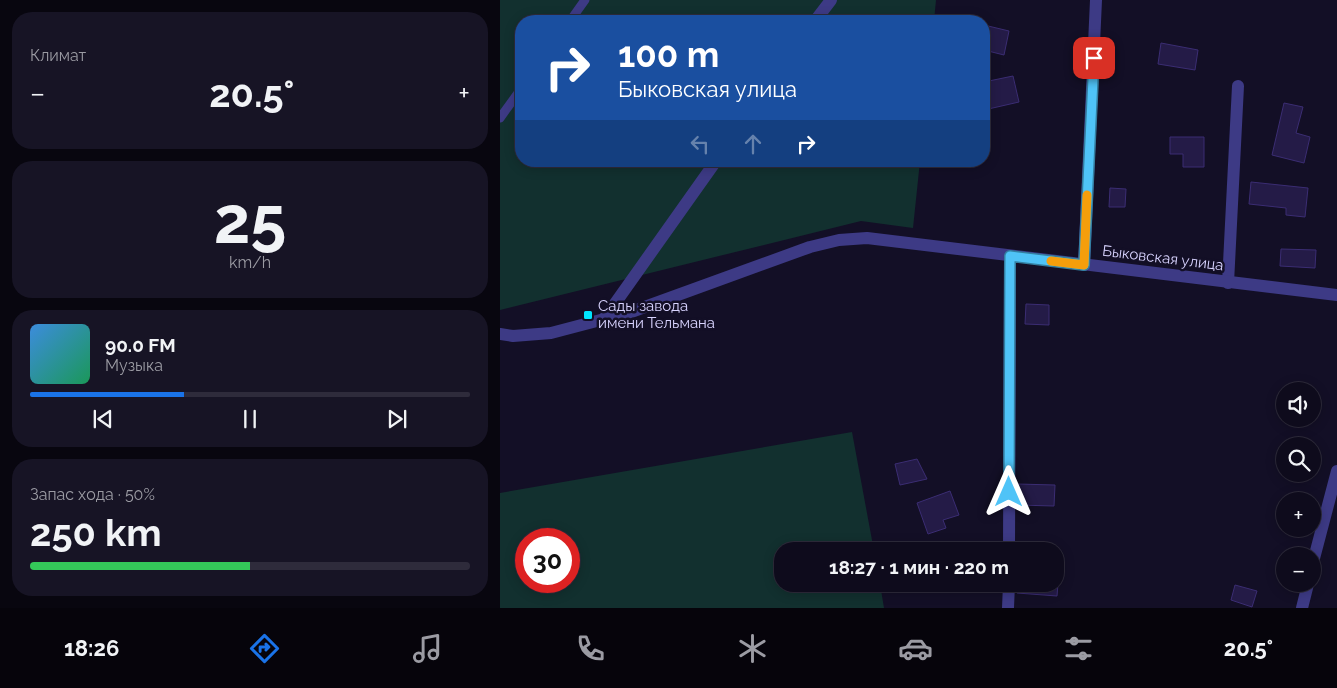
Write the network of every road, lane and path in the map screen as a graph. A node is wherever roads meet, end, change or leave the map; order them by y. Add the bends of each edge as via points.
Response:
1 (585, 0) edge
2 (831, 0) edge
3 (1096, 0) edge
4 (574, 15) edge
5 (820, 15) edge
6 (1238, 86) dead end
7 (515, 97) edge
8 (500, 118) edge
9 (712, 167) edge
10 (1010, 256) junction
11 (1084, 265) junction
12 (1228, 283) junction
13 (1337, 295) edge
14 (604, 319) junction
15 (500, 334) edge
16 (1337, 471) edge
17 (1009, 542) edge
18 (1317, 547) edge
19 (1008, 592) edge
20 (1306, 592) edge
21 (1008, 608) edge
22 (1302, 608) edge

1 - 4 lane
2 - 5 street
3 - 11 street
6 - 12 street
7 - 8 lane
9 - 14 street
10 - 11 street, Быковская улица
10 - 14 street, Быковская улица via 867,238 839,240 810,247
10 - 17 street
11 - 12 street, Быковская улица
12 - 13 street, Быковская улица
14 - 15 street, Быковская улица via 551,332 513,336
16 - 18 street
19 - 21 street
20 - 22 street

